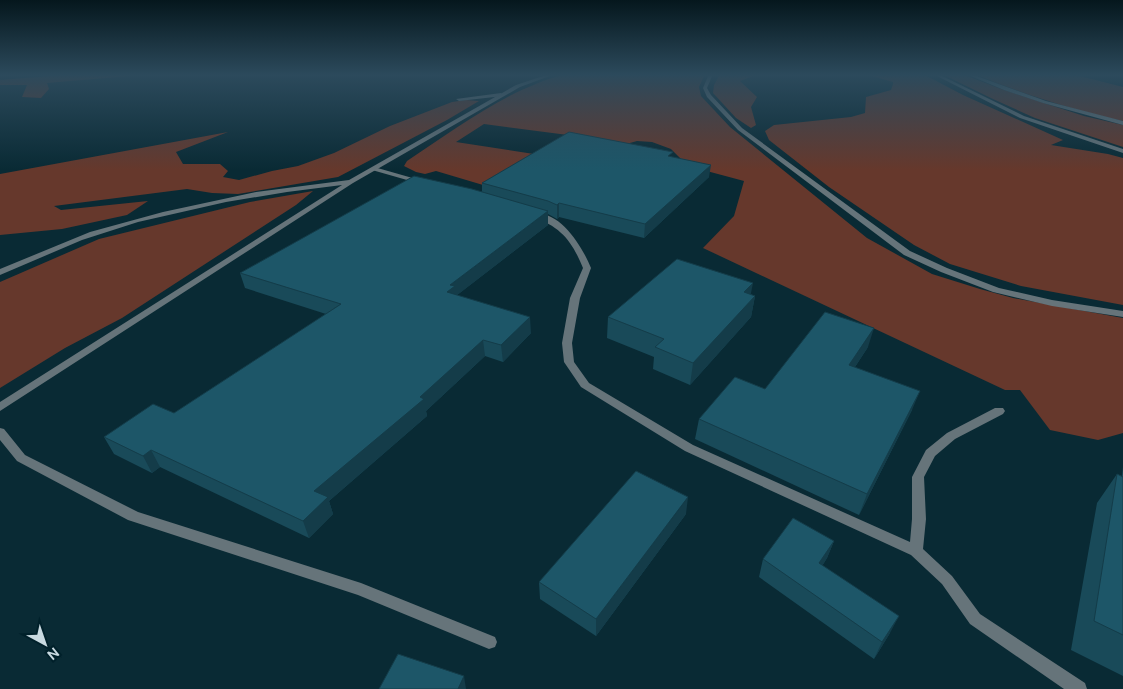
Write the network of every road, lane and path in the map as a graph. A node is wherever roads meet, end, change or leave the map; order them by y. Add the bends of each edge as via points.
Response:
1 (482, 106) edge
2 (719, 106) edge
3 (1000, 106) edge
4 (1059, 106) edge
5 (1123, 123) edge
6 (1123, 151) edge
7 (374, 169) junction
8 (351, 182) junction
9 (431, 185) edge
10 (522, 211) edge
11 (0, 272) edge
12 (1123, 314) edge
13 (0, 407) edge
14 (999, 411) dead end
15 (0, 432) edge
16 (916, 552) junction
17 (489, 642) dead end
18 (1080, 689) edge

1 - 7 street
2 - 12 street via 740,129 907,253 996,290
3 - 6 street via 1022,117
4 - 5 street
7 - 8 street
7 - 9 street
8 - 11 street via 286,189 105,229
8 - 13 street
10 - 16 street via 558,224 579,247 587,268 575,298 567,343 569,362 585,385 689,448
14 - 16 street via 951,436 930,453 918,477 920,519
15 - 17 street via 20,458 132,516 361,590
16 - 18 street via 948,580 975,619

